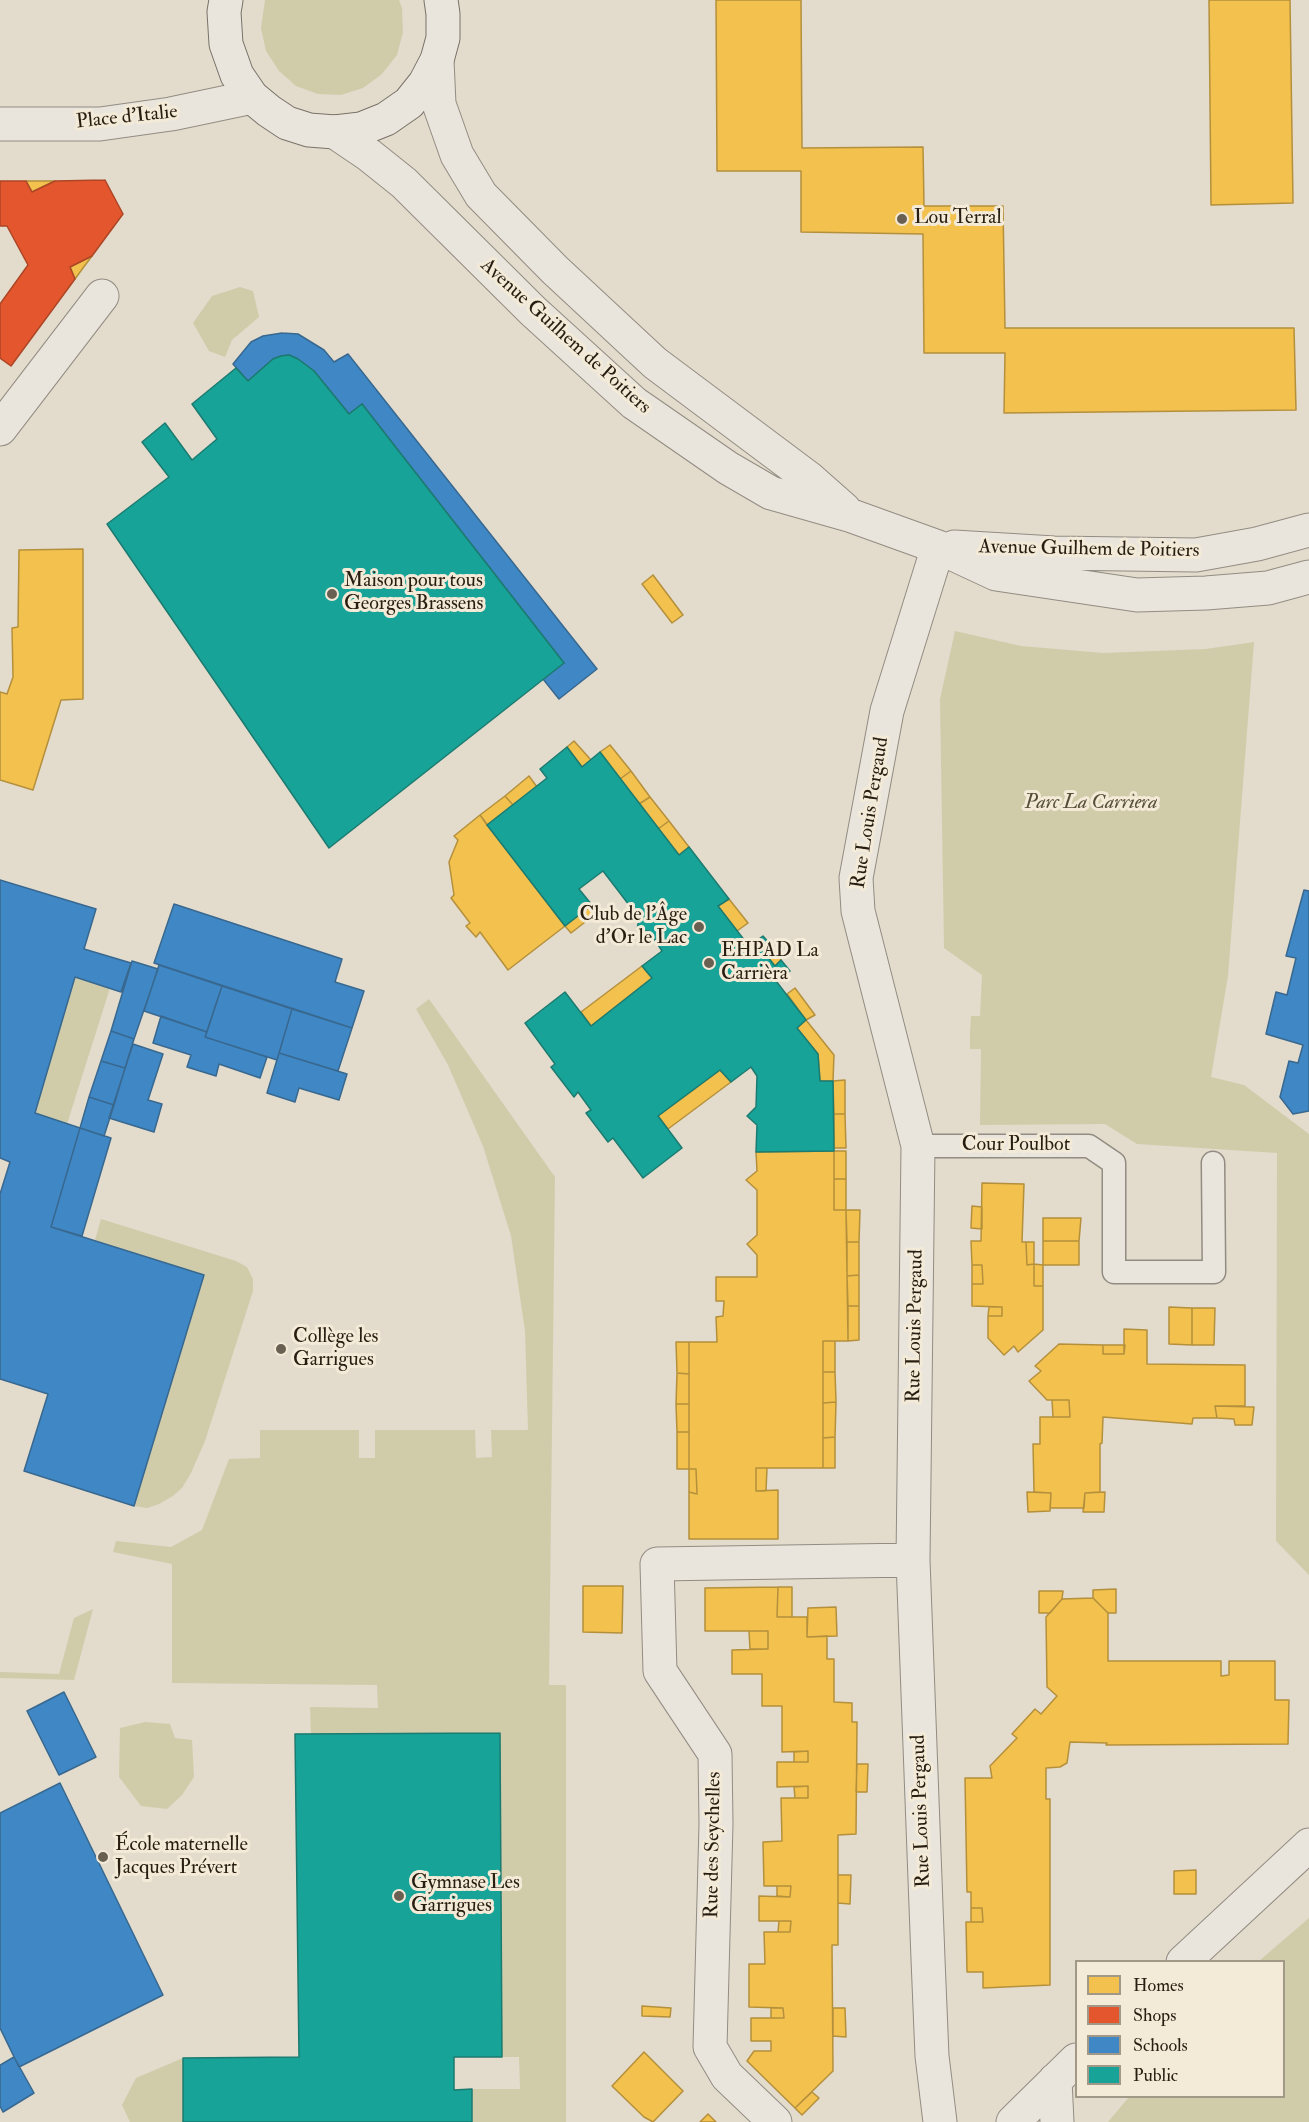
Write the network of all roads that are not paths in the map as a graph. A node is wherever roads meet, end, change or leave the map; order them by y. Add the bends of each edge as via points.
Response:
1 (226, 0) edge
2 (441, 0) edge
3 (437, 60) junction
4 (252, 97) junction
5 (0, 124) edge
6 (335, 132) junction
7 (102, 296) dead end
8 (0, 429) edge
9 (852, 516) junction
10 (1309, 530) edge
11 (938, 546) junction
12 (1309, 577) edge
13 (918, 1146) junction
14 (1213, 1163) dead end
15 (913, 1560) junction
16 (1309, 1845) edge
17 (1185, 1960) edge
18 (1066, 2070) edge
19 (775, 2122) edge
20 (940, 2122) edge
21 (1013, 2122) edge
22 (1057, 2122) edge

1 - 4 street via 226,44 237,75
2 - 3 street via 443,38
3 - 6 street via 409,103 386,119 361,129
3 - 9 street, Avenue Guilhem de Poitiers via 439,104 457,155 481,195 655,363 810,478
4 - 5 street, Place d'Italie via 100,124
4 - 6 street via 287,123
6 - 9 street, Avenue Guilhem de Poitiers via 404,183 533,311 634,403 771,493
7 - 8 street
9 - 11 street, Avenue Guilhem de Poitiers
10 - 11 street, Avenue Guilhem de Poitiers via 1196,555
11 - 12 street, Avenue Guilhem de Poitiers via 996,574 1137,595 1268,588
11 - 13 street, Rue Louis Pergaud via 887,711 856,878 858,910
13 - 14 lane, Cour Poulbot via 1089,1146 1114,1163 1114,1272 1214,1272
13 - 15 street, Rue Louis Pergaud
15 - 19 street, Rue des Seychelles via 657,1564 660,1671 715,1754 710,2047 727,2076
15 - 20 street, Rue Louis Pergaud via 928,1969
16 - 17 street
18 - 21 street
18 - 22 street

